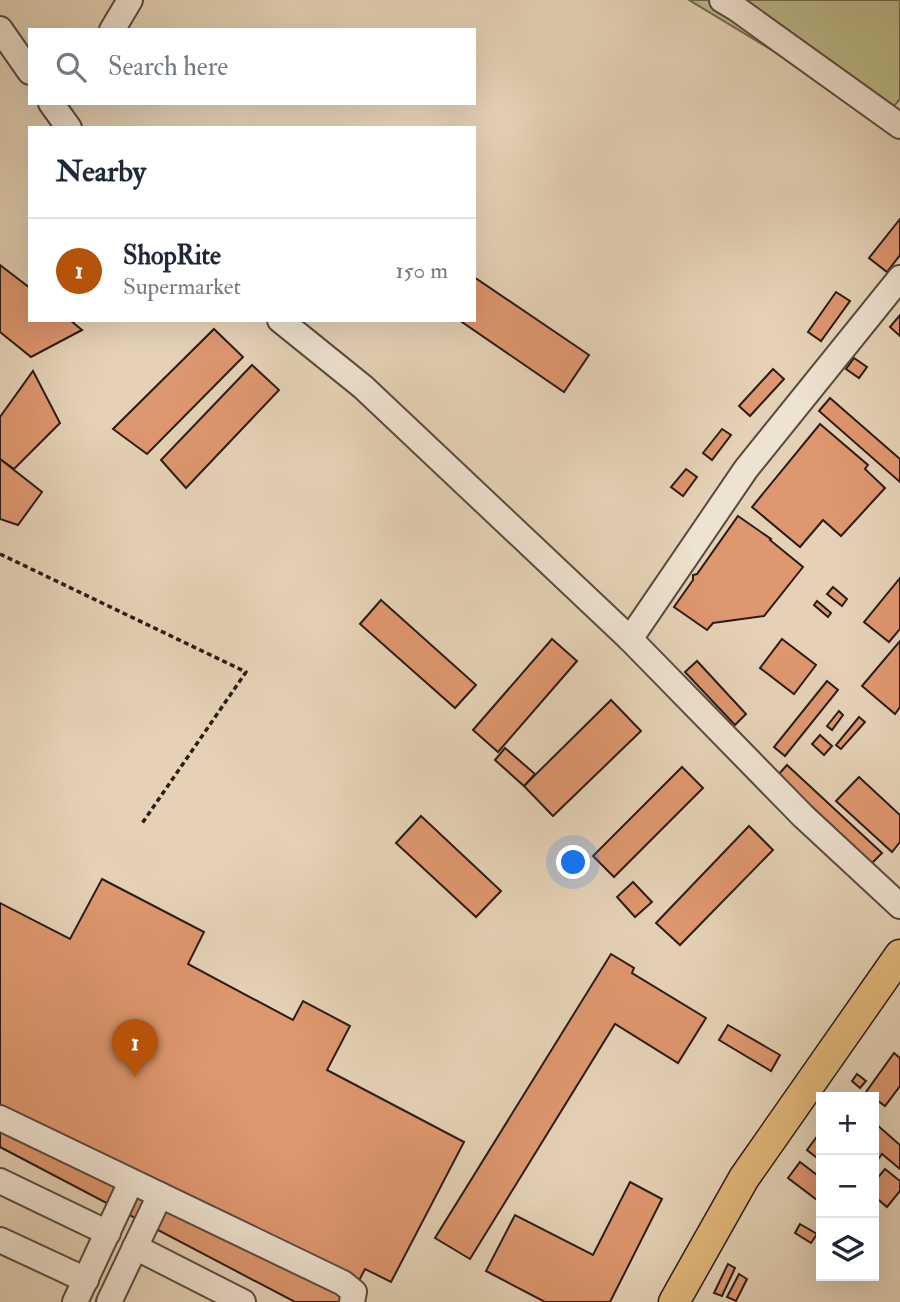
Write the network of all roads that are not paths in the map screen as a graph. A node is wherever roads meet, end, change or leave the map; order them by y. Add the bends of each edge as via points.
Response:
1 (130, 0) edge
2 (722, 0) edge
3 (113, 28) edge
4 (0, 31) edge
5 (28, 69) edge
6 (900, 126) edge
7 (900, 278) edge
8 (282, 322) edge
9 (630, 639) junction
10 (900, 906) edge
11 (900, 955) edge
12 (0, 1118) edge
13 (0, 1181) edge
14 (131, 1182) junction
15 (160, 1195) junction
16 (108, 1233) junction
17 (0, 1240) edge
18 (135, 1247) junction
19 (81, 1291) edge
20 (681, 1299) edge
21 (112, 1301) edge
22 (243, 1302) edge
23 (352, 1302) edge

1 - 3 street
2 - 6 street
4 - 5 street
7 - 9 street via 746,469
8 - 9 street via 363,387
9 - 10 street via 803,816
11 - 20 main road via 744,1178
12 - 14 street
13 - 16 street
14 - 15 street
14 - 16 street
15 - 18 street
15 - 23 street via 343,1283 354,1292
16 - 19 street
17 - 19 street
18 - 21 street
18 - 22 street

